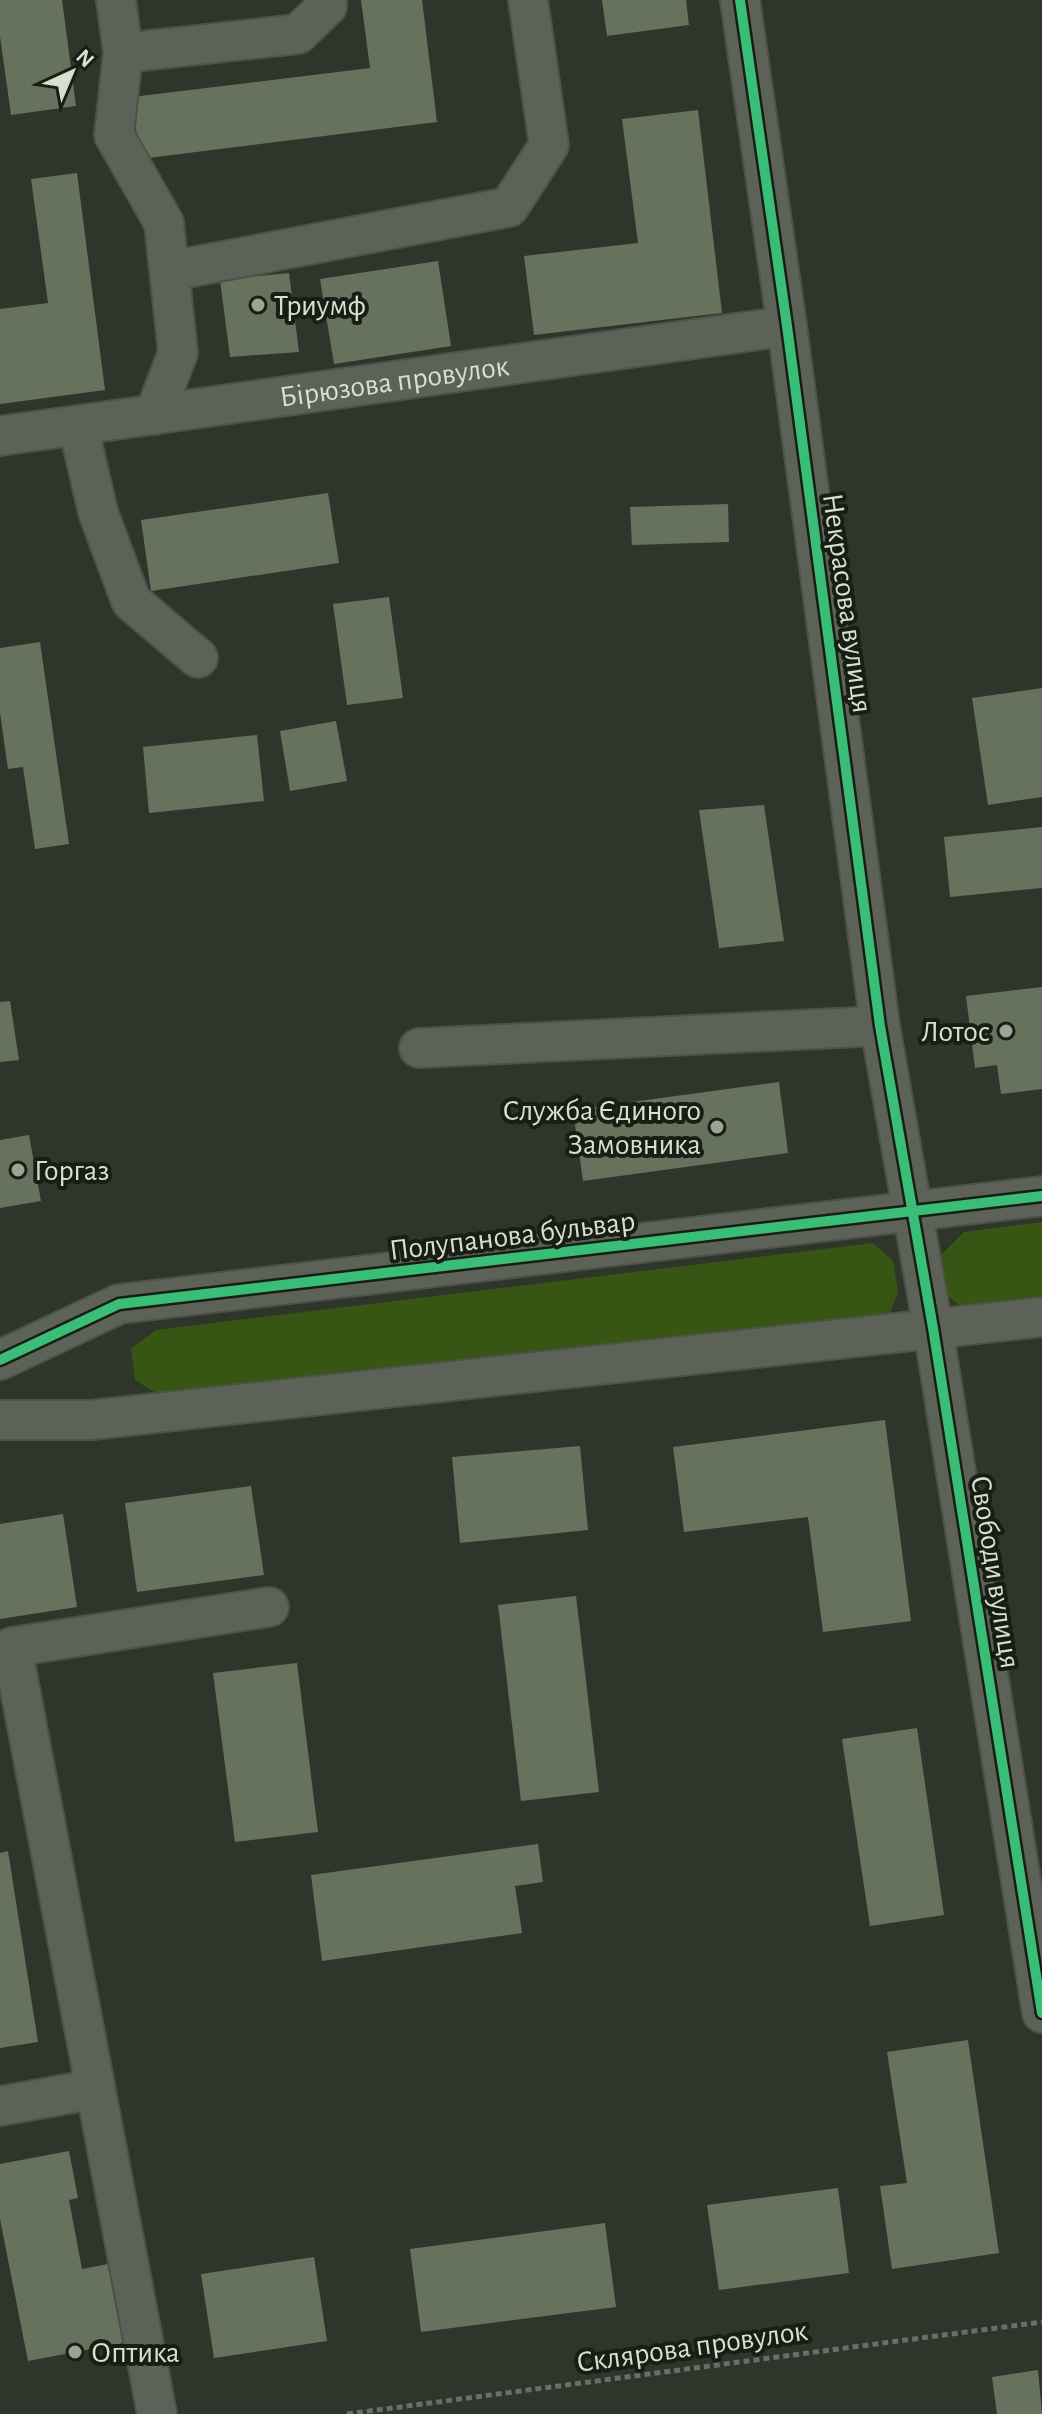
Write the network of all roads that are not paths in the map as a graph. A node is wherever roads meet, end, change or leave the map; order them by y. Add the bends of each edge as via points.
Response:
1 (116, 0) edge
2 (327, 0) edge
3 (528, 0) edge
4 (740, 0) edge
5 (123, 53) junction
6 (170, 271) junction
7 (787, 326) junction
8 (154, 415) junction
9 (78, 425) junction
10 (0, 436) edge
11 (198, 658) dead end
12 (880, 1026) junction
13 (419, 1048) dead end
14 (1042, 1196) edge
15 (912, 1213) junction
16 (1042, 1317) edge
17 (933, 1328) junction
18 (0, 1360) edge
19 (0, 1420) edge
20 (269, 1607) dead end
21 (1042, 2013) edge
22 (95, 2089) junction
23 (0, 2106) edge
24 (157, 2414) edge

1 - 5 street
2 - 5 street via 298,34
3 - 6 street via 549,145 509,207
4 - 7 street, Некрасова вулиця
5 - 6 street via 114,135 164,223
6 - 8 street via 178,353
7 - 8 street, Бірюзова провулок
7 - 12 street, Некрасова вулиця
8 - 9 street, Бірюзова провулок
9 - 10 street, Бірюзова провулок
9 - 11 street via 98,512 131,601
12 - 13 street
12 - 15 street, Некрасова вулиця
14 - 15 street, Полупанова бульвар
15 - 17 street, Свободи вулиця
15 - 18 street, Полупанова бульвар via 119,1304
16 - 17 street
17 - 19 street via 91,1420
17 - 21 street, Свободи вулиця
20 - 22 street via 12,1647
22 - 23 street
22 - 24 street

